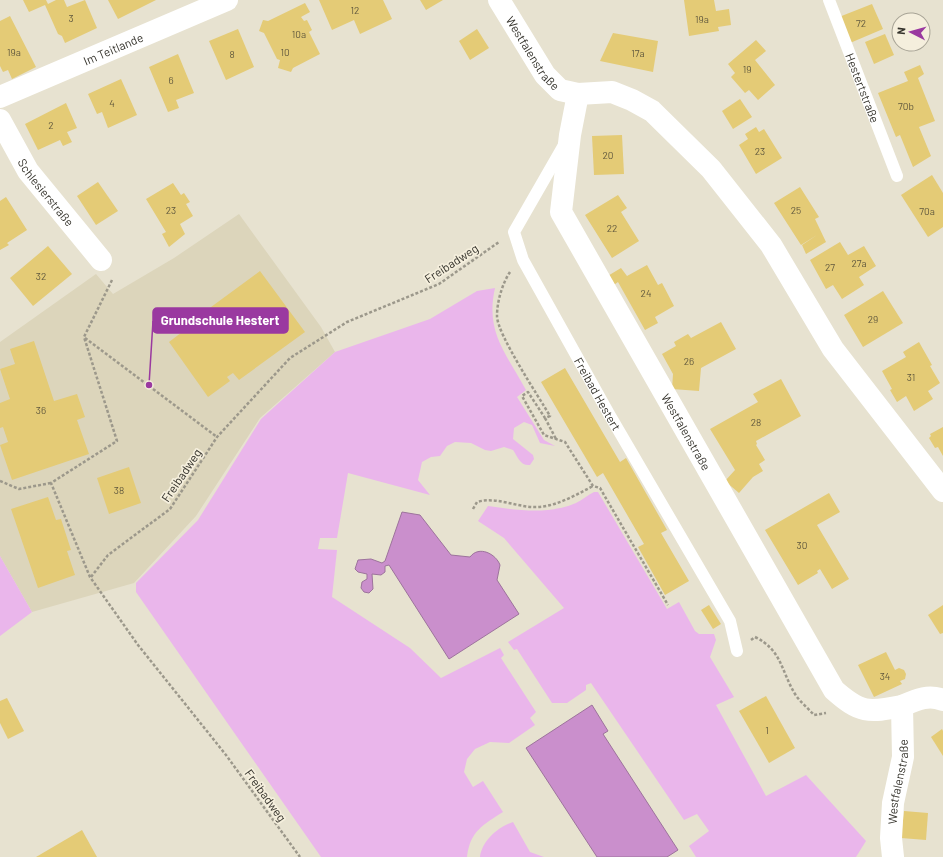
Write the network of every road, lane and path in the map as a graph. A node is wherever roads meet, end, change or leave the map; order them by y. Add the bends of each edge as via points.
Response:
1 (227, 0) edge
2 (499, 0) edge
3 (829, 0) edge
4 (578, 94) junction
5 (0, 98) edge
6 (0, 120) edge
7 (570, 135) junction
8 (897, 176) dead end
9 (514, 232) junction
10 (101, 260) joint
11 (523, 260) junction
12 (84, 337) junction
13 (545, 418) junction
14 (217, 437) junction
15 (556, 439) junction
16 (0, 481) edge
17 (51, 483) junction
18 (593, 486) junction
19 (943, 491) edge
20 (473, 509) dead end
21 (90, 577) junction
22 (668, 605) dead end
23 (755, 637) dead end
24 (737, 651) dead end
25 (943, 700) edge
26 (902, 706) junction
27 (856, 707) junction
28 (300, 857) edge
29 (893, 857) edge

1 - 5 street, Im Teitlande
2 - 4 street, Westfalenstraße via 545,75 560,90
3 - 8 lane, Hestertstraße
4 - 7 street, Westfalenstraße
4 - 19 street, Westfalenstraße via 612,92 652,111 711,170 770,245 833,349
6 - 10 street, Schlesierstraße via 28,171
7 - 9 lane
7 - 27 street, Westfalenstraße via 561,212 834,690
9 - 11 lane, Freibad Hestert
9 - 14 path, Freibadweg via 439,284 347,322 290,358
10 - 12 path via 114,277
11 - 13 path via 508,274 501,290 497,316 502,333 550,416
11 - 24 lane, Freibad Hestert via 730,621
12 - 14 path
12 - 17 path via 116,441
13 - 15 path
13 - 15 path via 528,392 522,396 544,435
14 - 21 path, Freibadweg via 170,509 108,555
15 - 18 path via 565,442
16 - 17 path via 19,489
17 - 21 path
18 - 20 path via 571,498 539,507 486,499 477,502
18 - 22 path via 600,488
21 - 28 path, Freibadweg
23 - 27 path via 766,642 780,659 795,694 814,715
25 - 26 street, Westfalenstraße via 925,697
26 - 27 street, Westfalenstraße via 874,711
26 - 29 street, Westfalenstraße via 903,757 893,803

